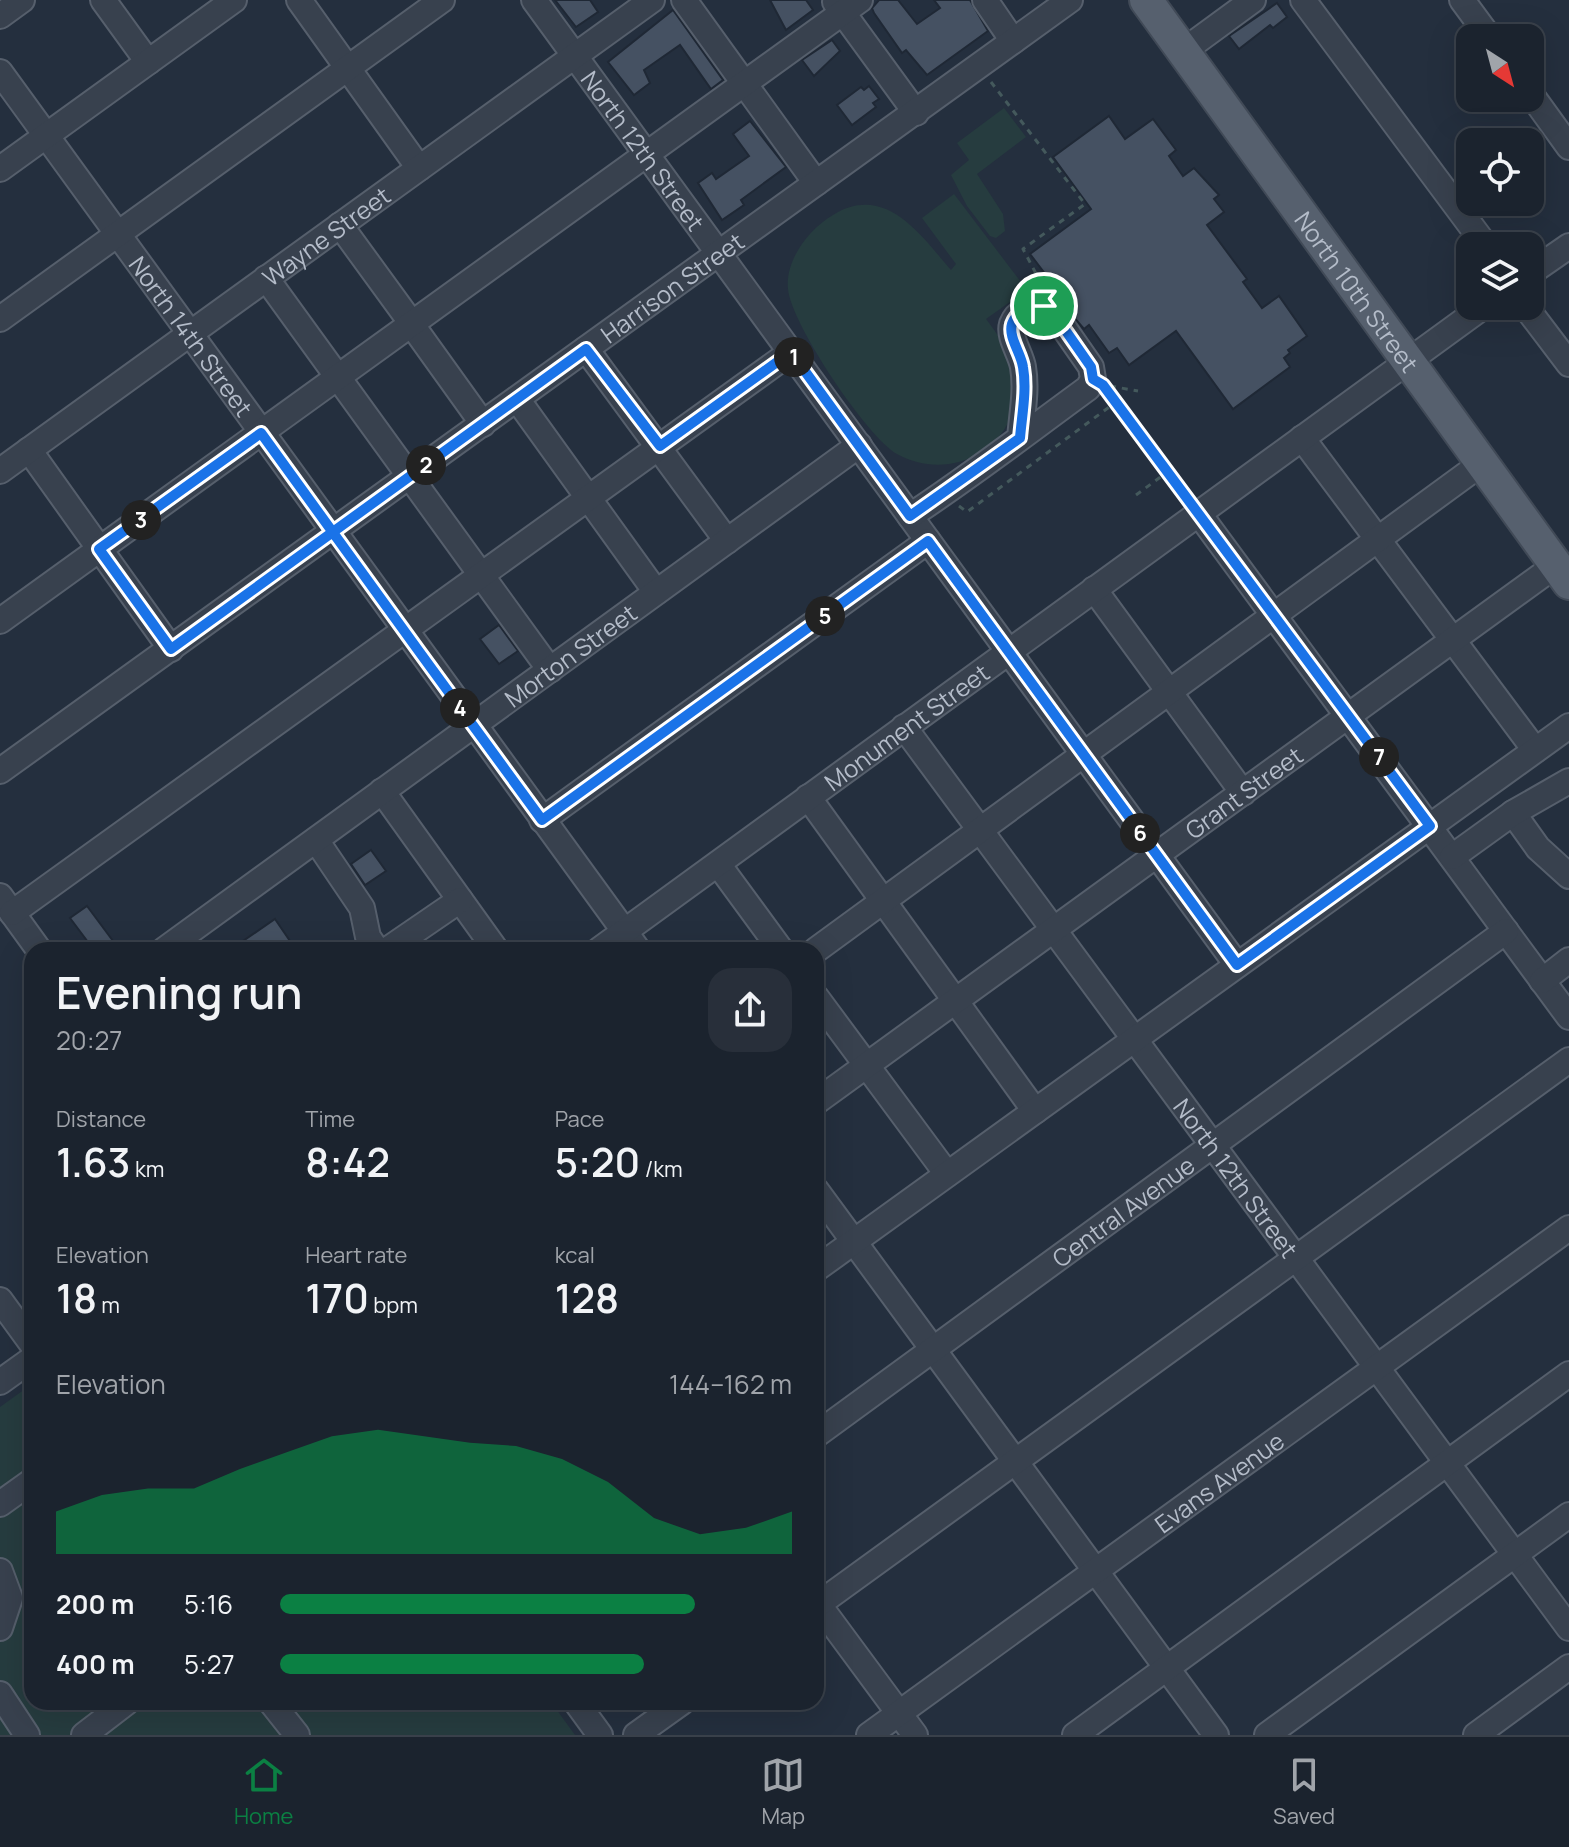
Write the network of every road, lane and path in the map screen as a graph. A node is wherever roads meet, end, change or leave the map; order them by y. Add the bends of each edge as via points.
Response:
1 (22, 0) edge
2 (103, 0) edge
3 (234, 0) edge
4 (299, 0) edge
5 (442, 0) edge
6 (534, 0) edge
7 (652, 0) edge
8 (684, 0) edge
9 (985, 0) edge
10 (1070, 0) edge
11 (1146, 0) edge
12 (1253, 0) edge
13 (1303, 0) edge
14 (1462, 0) edge
15 (846, 4) edge
16 (0, 16) edge
17 (1480, 24) edge
18 (1013, 41) junction
19 (1182, 52) junction
20 (575, 56) junction
21 (148, 62) junction
22 (979, 66) junction
23 (348, 68) junction
24 (0, 72) edge
25 (746, 85) junction
26 (1544, 112) edge
27 (916, 113) junction
28 (45, 136) junction
29 (1569, 147) edge
30 (648, 156) junction
31 (419, 168) junction
32 (0, 169) edge
33 (816, 183) junction
34 (340, 225) junction
35 (1476, 232) edge
36 (117, 235) junction
37 (1569, 246) edge
38 (718, 253) junction
39 (1544, 263) edge
40 (266, 278) junction
41 (1044, 306) junction
42 (0, 319) edge
43 (1464, 320) edge
44 (1536, 320) edge
45 (410, 321) junction
46 (189, 333) junction
47 (586, 349) junction
48 (791, 352) junction
49 (1407, 361) junction
50 (1569, 364) edge
51 (338, 378) junction
52 (1138, 391) dead end
53 (517, 399) junction
54 (1116, 402) junction
55 (483, 424) junction
56 (261, 433) junction
57 (1020, 438) junction
58 (1302, 438) junction
59 (859, 445) junction
60 (660, 446) junction
61 (29, 450) junction
62 (1482, 463) junction
63 (0, 471) edge
64 (1166, 473) junction
65 (410, 477) junction
66 (947, 490) junction
67 (1136, 495) dead end
68 (587, 498) junction
69 (1199, 514) junction
70 (910, 516) junction
71 (333, 533) junction
72 (1378, 539) junction
73 (727, 541) junction
74 (928, 541) junction
75 (99, 549) junction
76 (1562, 574) edge
77 (481, 575) junction
78 (1094, 589) junction
79 (656, 592) junction
80 (1274, 615) junction
81 (0, 621) edge
82 (404, 631) junction
83 (1453, 640) junction
84 (171, 649) junction
85 (1007, 652) junction
86 (550, 670) junction
87 (1169, 692) junction
88 (1349, 716) junction
89 (473, 725) junction
90 (1569, 726) edge
91 (904, 727) junction
92 (1535, 750) junction
93 (1082, 755) junction
94 (0, 771) edge
95 (1569, 781) edge
96 (382, 791) junction
97 (1243, 793) junction
98 (808, 797) junction
99 (1513, 813) junction
100 (542, 820) junction
101 (1430, 826) junction
102 (980, 830) junction
103 (316, 840) junction
104 (1156, 855) junction
105 (1452, 857) junction
106 (718, 864) junction
107 (1569, 876) edge
108 (460, 900) junction
109 (883, 901) junction
110 (6, 904) edge
111 (1054, 930) junction
112 (1506, 931) junction
113 (631, 941) edge
114 (33, 942) edge
115 (175, 942) edge
116 (371, 942) edge
117 (399, 942) edge
118 (490, 942) edge
119 (775, 942) edge
120 (824, 944) edge
121 (1569, 960) edge
122 (1237, 965) junction
123 (1542, 981) junction
124 (955, 1001) junction
125 (824, 1008) edge
126 (1569, 1017) edge
127 (1135, 1039) junction
128 (1569, 1060) edge
129 (867, 1065) junction
130 (824, 1096) edge
131 (1035, 1111) junction
132 (1213, 1145) junction
133 (947, 1174) junction
134 (824, 1200) edge
135 (1569, 1228) edge
136 (855, 1241) junction
137 (1296, 1258) junction
138 (824, 1263) edge
139 (0, 1300) edge
140 (24, 1333) edge
141 (932, 1350) junction
142 (24, 1365) edge
143 (1377, 1367) junction
144 (1569, 1374) edge
145 (0, 1382) edge
146 (824, 1429) edge
147 (1015, 1463) junction
148 (1448, 1463) junction
149 (24, 1487) edge
150 (0, 1504) edge
151 (1569, 1515) edge
152 (1515, 1554) junction
153 (0, 1571) edge
154 (1095, 1571) junction
155 (824, 1599) edge
156 (824, 1613) edge
157 (0, 1628) edge
158 (1569, 1628) edge
159 (1569, 1667) edge
160 (1167, 1668) junction
161 (0, 1694) edge
162 (117, 1710) edge
163 (277, 1710) edge
164 (582, 1710) edge
165 (671, 1710) edge
166 (899, 1713) junction
167 (14, 1727) edge
168 (84, 1735) edge
169 (297, 1735) edge
170 (600, 1735) edge
171 (636, 1735) edge
172 (869, 1735) edge
173 (915, 1735) edge
174 (1075, 1735) edge
175 (1216, 1735) edge
176 (1267, 1735) edge
177 (1476, 1735) edge

1 - 16 street
2 - 21 street
3 - 21 street
4 - 23 street
5 - 23 street
6 - 20 street, North 12th Street
7 - 20 street, Wayne Street
8 - 25 street
9 - 18 street
10 - 18 street, Harrison Street
11 - 19 main road, North 10th Street
12 - 19 street
13 - 35 street
14 - 17 street
15 - 25 street
15 - 27 street
18 - 22 street, Harrison Street
19 - 49 main road, North 10th Street
20 - 30 street, North 12th Street
20 - 31 street, Wayne Street
21 - 28 street
22 - 27 street, Harrison Street
22 - 41 path via 1085,204 1023,249 1039,275
23 - 31 street
23 - 36 street
24 - 28 street, North 14th Street
25 - 30 street
25 - 33 street
26 - 29 street
27 - 33 street, Harrison Street
28 - 32 street
28 - 36 street, North 14th Street
30 - 38 street, North 12th Street
30 - 45 street
31 - 34 street, Wayne Street
33 - 38 street, Harrison Street
34 - 40 street, Wayne Street
34 - 45 street
36 - 42 street
36 - 46 street, North 14th Street
37 - 39 street
38 - 47 street, Harrison Street
38 - 48 street, North 12th Street
40 - 46 street, Wayne Street
40 - 51 street
41 - 57 street via 1024,310 1012,322 1025,389
41 - 57 street via 1091,367 1093,379
43 - 49 street, Monument Street
44 - 50 street
45 - 51 street
45 - 55 street
46 - 56 street, North 14th Street
46 - 61 street, Wayne Street
47 - 53 street, Harrison Street
47 - 60 street
48 - 59 street, North 12th Street
48 - 60 street
49 - 58 street, Monument Street
49 - 62 main road, North 10th Street
51 - 56 street
51 - 65 street
52 - 54 path via 1103,385
53 - 55 street, Harrison Street
53 - 68 street
54 - 64 path
54 - 66 path via 967,512
55 - 65 street, Harrison Street
56 - 71 street, North 14th Street
56 - 75 street
57 - 66 street
58 - 69 street, Monument Street
58 - 72 street
59 - 70 street, North 12th Street
59 - 73 street, Morton Street
60 - 68 street
60 - 73 street
61 - 63 street, Wayne Street
61 - 75 street
62 - 72 street
62 - 76 main road, North 10th Street
64 - 67 path
64 - 69 path
65 - 71 street, Harrison Street
65 - 77 street
66 - 70 street
68 - 77 street
68 - 79 street
69 - 78 street, Monument Street
69 - 80 street
70 - 74 street, North 12th Street
71 - 82 street, North 14th Street
71 - 84 street, Harrison Street
72 - 80 street
72 - 83 street
73 - 79 street, Morton Street
74 - 85 street, North 12th Street
74 - 100 street
75 - 81 street
75 - 84 street
76 - 83 street, Grant Street
77 - 82 street
77 - 86 street
78 - 85 street, Monument Street
78 - 87 street
79 - 86 street, Morton Street
80 - 87 street
80 - 88 street
82 - 89 street, North 14th Street
82 - 110 street
83 - 88 street, Grant Street
83 - 92 street
84 - 94 street, Harrison Street
85 - 91 street, Monument Street
85 - 93 street, North 12th Street
86 - 89 street, Morton Street
87 - 93 street
87 - 97 street
88 - 97 street, Grant Street
88 - 101 street
89 - 96 street, Morton Street
89 - 100 street, North 14th Street
90 - 92 street
91 - 98 street, Monument Street
91 - 102 street, North 12th Street
92 - 101 street
93 - 102 street
93 - 104 street, North 12th Street
95 - 99 street
96 - 103 street, Morton Street
96 - 108 street
97 - 104 street, Grant Street
98 - 106 street, Monument Street
98 - 109 street
99 - 105 street
99 - 107 street via 1538,848
100 - 113 street, North 14th Street
101 - 105 street
101 - 122 street
102 - 109 street
102 - 111 street, North 12th Street
103 - 115 street, Morton Street
103 - 116 street via 362,908
104 - 111 street, Grant Street
104 - 122 street, North 12th Street
105 - 112 street
106 - 113 street, Monument Street
106 - 119 street
108 - 117 street
108 - 118 street
109 - 120 street
109 - 124 street
110 - 114 street
111 - 124 street, Grant Street
111 - 127 street, North 12th Street
112 - 123 street
112 - 132 street, Central Avenue
121 - 123 street
122 - 127 street
123 - 126 street
124 - 129 street, Grant Street
124 - 131 street
125 - 129 street
127 - 131 street
127 - 132 street, North 12th Street
128 - 137 street
129 - 130 street, Grant Street
129 - 133 street
131 - 133 street
132 - 137 street, North 12th Street
132 - 141 street, Central Avenue
133 - 136 street
134 - 136 street
135 - 143 street, Evans Avenue
136 - 138 street
136 - 141 street
137 - 143 street, North 12th Street
137 - 147 street
139 - 140 street
141 - 146 street, Central Avenue
141 - 147 street
142 - 145 street
143 - 148 street, North 12th Street
143 - 154 street, Evans Avenue
144 - 148 street
147 - 154 street
147 - 155 street
148 - 152 street, North 12th Street
148 - 160 street
149 - 150 street
151 - 152 street
152 - 158 street, North 12th Street
152 - 176 street
153 - 157 street via 10,1598
154 - 160 street
154 - 166 street, Evans Avenue
156 - 166 street
159 - 177 street
160 - 174 street
160 - 175 street
161 - 167 street
162 - 168 street
163 - 169 street
164 - 170 street
165 - 171 street
166 - 172 street, Evans Avenue
166 - 173 street

